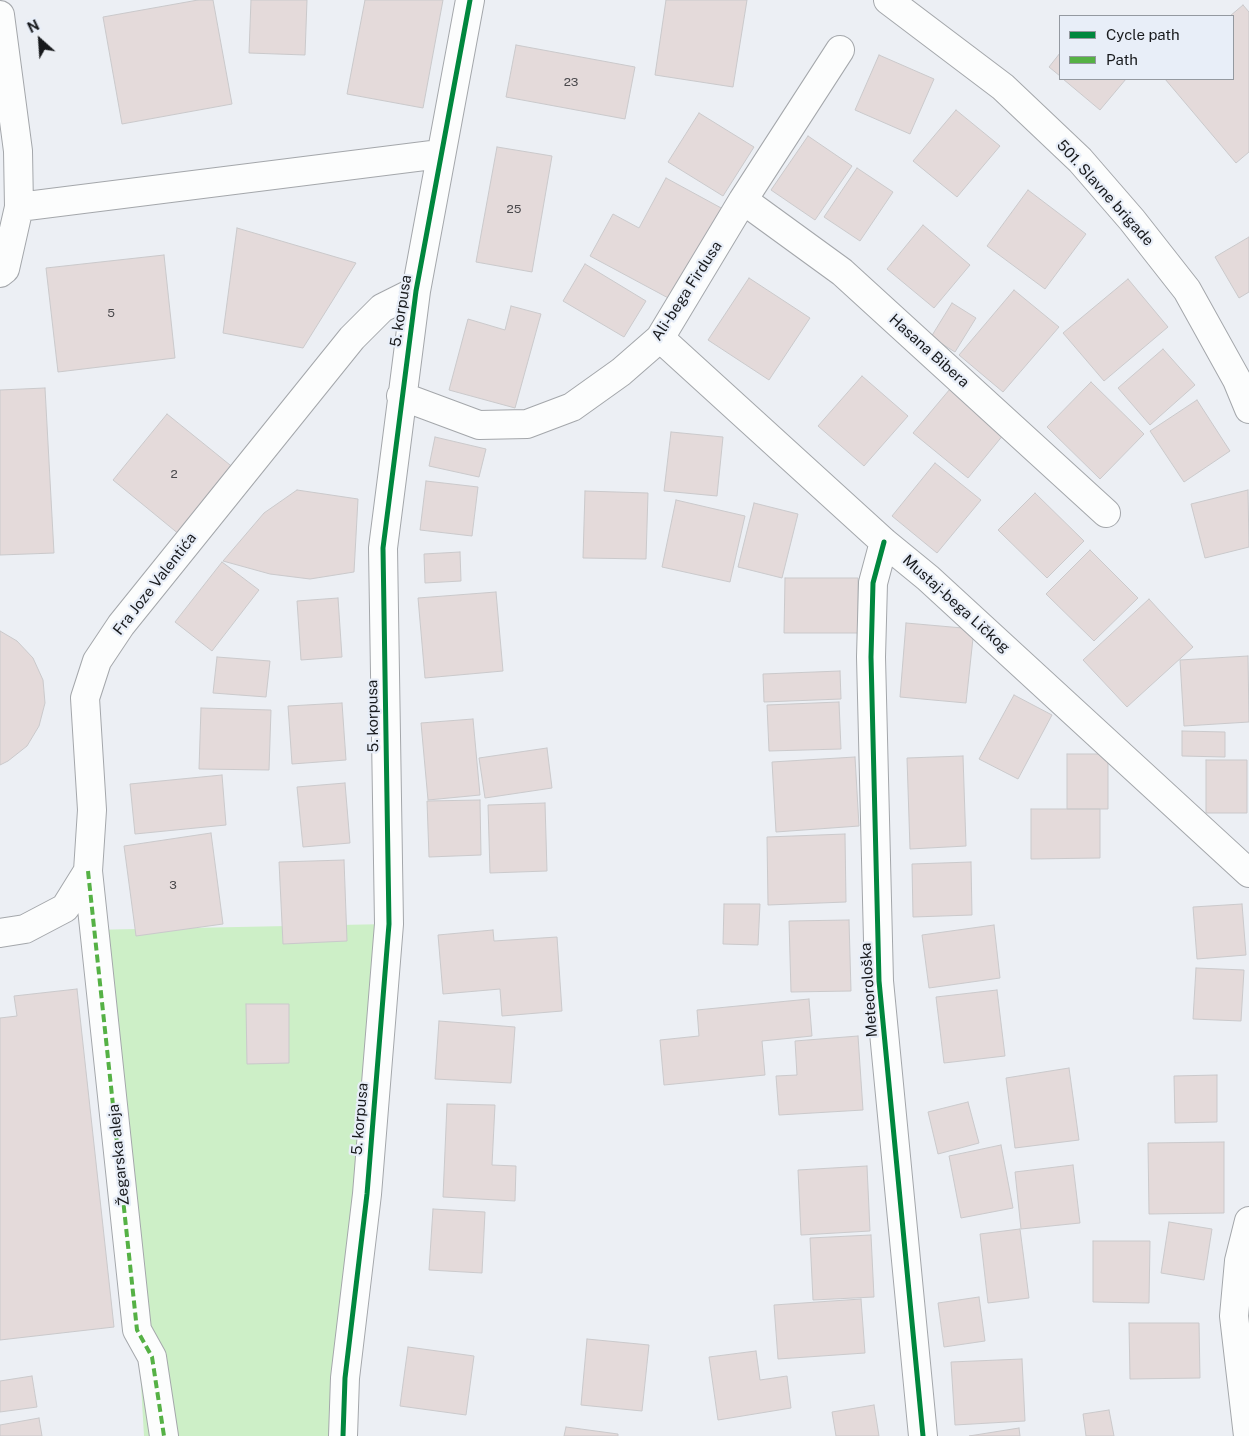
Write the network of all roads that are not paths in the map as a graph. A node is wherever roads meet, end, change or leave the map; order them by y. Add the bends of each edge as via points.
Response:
1 (470, 0) edge
2 (888, 0) edge
3 (0, 15) edge
4 (840, 50) dead end
5 (440, 154) junction
6 (743, 200) junction
7 (19, 207) junction
8 (0, 272) edge
9 (416, 291) junction
10 (660, 338) junction
11 (401, 396) junction
12 (1249, 409) edge
13 (1106, 513) dead end
14 (884, 542) junction
15 (88, 871) junction
16 (1249, 873) edge
17 (13, 931) edge
18 (1249, 1221) edge
19 (164, 1436) edge
20 (343, 1436) edge
21 (923, 1436) edge
22 (1248, 1436) edge

1 - 5 street, 5. korpusa
2 - 12 street, 501. Slavne brigade via 1003,88 1080,160 1187,290 1237,380
3 - 7 street via 18,151
4 - 6 street, Ali-bega Firdusa
5 - 7 street
5 - 9 street, 5. korpusa
6 - 10 street, Ali-bega Firdusa
6 - 13 street, Hasana Bibera via 842,272
7 - 8 street via 5,269
9 - 11 street, 5. korpusa
9 - 15 street, Fra Joze Valentića via 382,308 352,338 121,624 97,660 85,698 92,810
10 - 11 street, Ali-bega Firdusa via 621,372 572,407 527,424 479,425
10 - 14 street, Mustaj-bega Ličkog
11 - 20 street, 5. korpusa via 382,548 389,924 367,1194 345,1378
14 - 16 street, Mustaj-bega Ličkog via 928,578
14 - 21 street, Meteorološka via 872,583 878,981
15 - 17 street, Fra Joze Valentića via 65,908
15 - 19 street, Žegarska aleja via 137,1330 152,1357
18 - 22 street via 1239,1261 1234,1316

